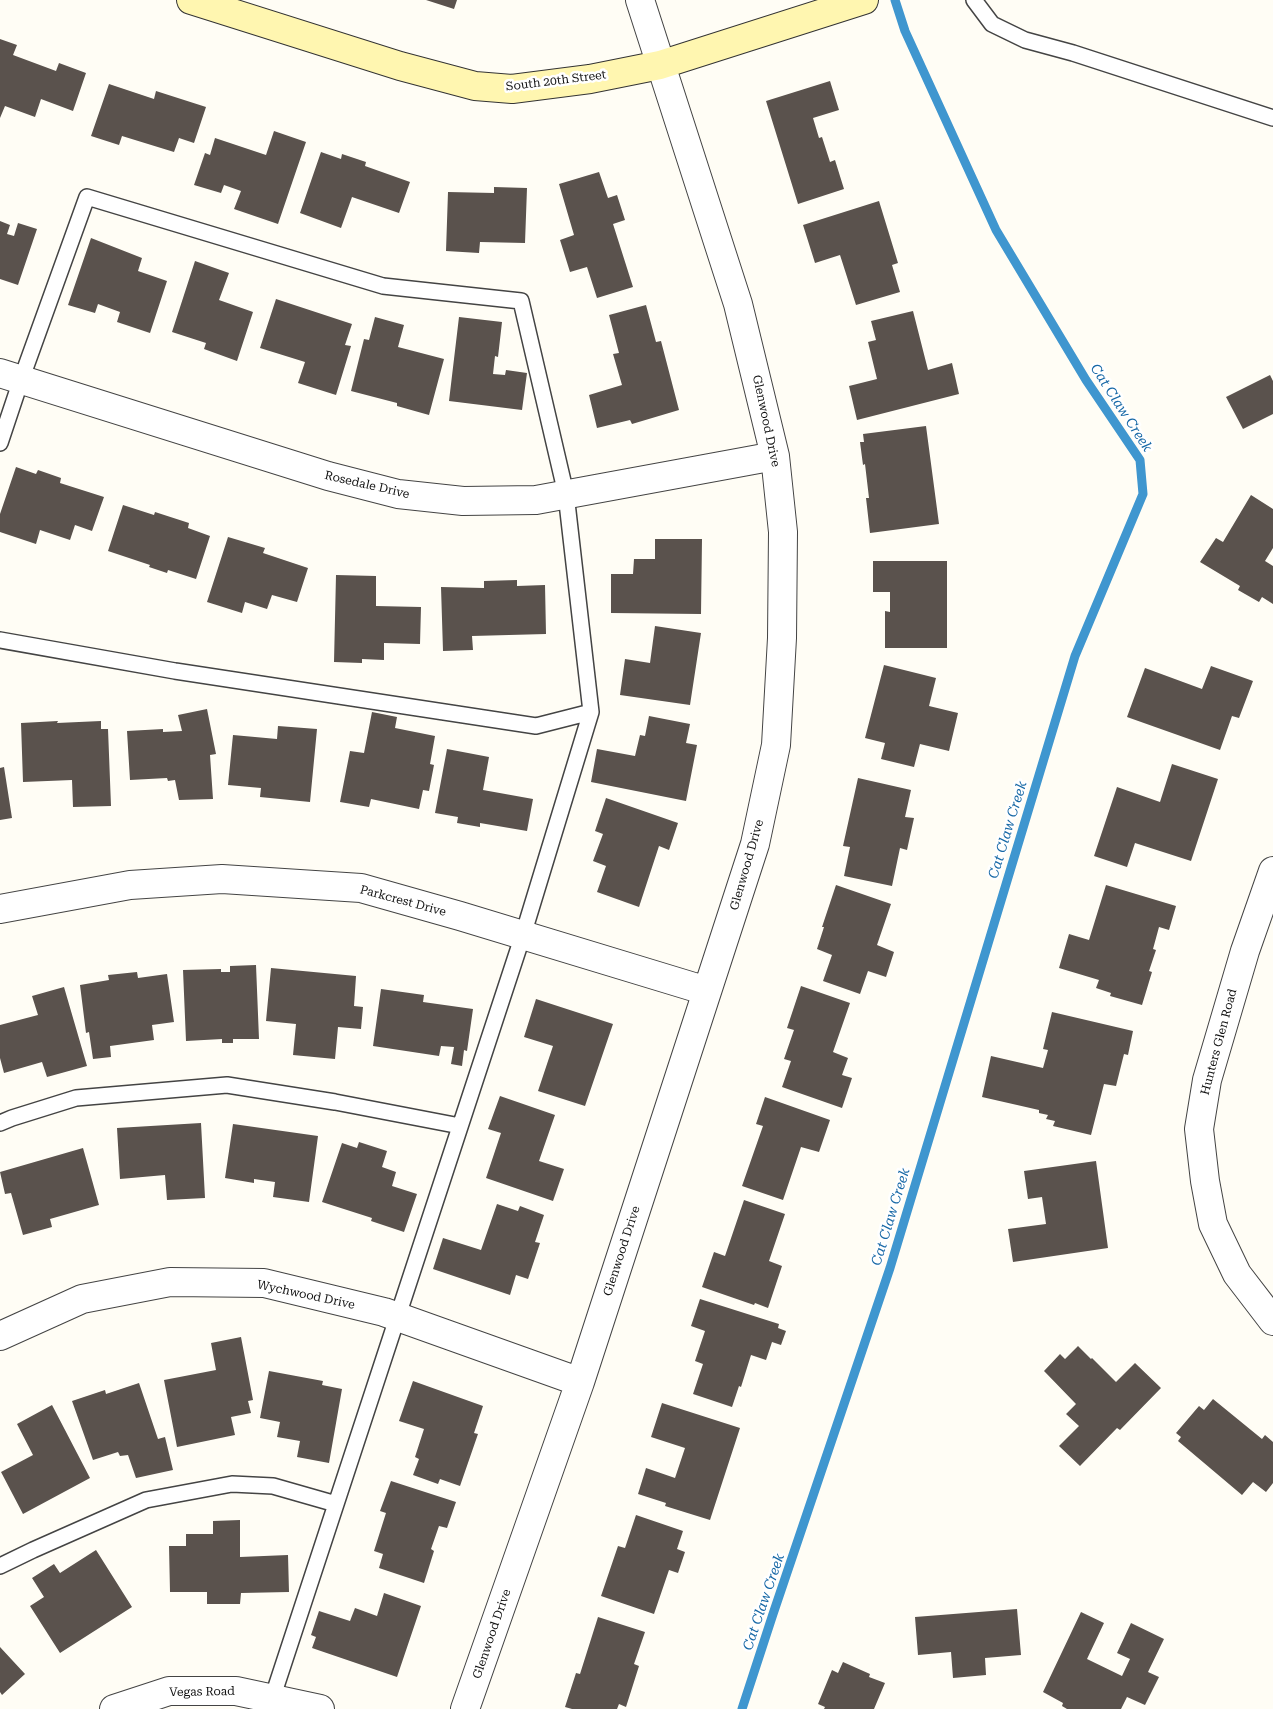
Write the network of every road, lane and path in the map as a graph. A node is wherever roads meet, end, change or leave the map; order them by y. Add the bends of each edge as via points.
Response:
1 (191, 0) edge
2 (640, 0) edge
3 (974, 0) edge
4 (862, 1) edge
5 (822, 6) edge
6 (660, 65) junction
7 (1273, 118) edge
8 (10, 376) edge
9 (0, 443) edge
10 (775, 456) junction
11 (566, 494) junction
12 (0, 640) edge
13 (591, 712) junction
14 (1273, 871) edge
15 (0, 909) edge
16 (523, 935) junction
17 (707, 991) junction
18 (0, 1123) edge
19 (460, 1126) junction
20 (397, 1316) junction
21 (1273, 1320) edge
22 (0, 1336) edge
23 (580, 1382) junction
24 (336, 1504) junction
25 (0, 1566) edge
26 (270, 1704) edge
27 (114, 1709) edge
28 (320, 1709) edge
29 (465, 1709) edge

1 - 6 street, South 20th Street via 400,66 475,86 512,89 590,79
2 - 6 street, Glenwood Drive
3 - 7 lane via 992,24 1025,40
4 - 5 street, South 20th Street
5 - 6 street, South 20th Street
6 - 10 street, Glenwood Drive via 738,304
8 - 9 lane
8 - 11 street, Rosedale Drive via 328,476 398,494 463,501 536,500
8 - 11 lane via 87,197 383,286 521,301
10 - 11 street, Rosedale Drive
10 - 17 street, Glenwood Drive via 782,532 782,638 776,745 755,844
11 - 13 lane
12 - 13 lane via 175,671 536,726
13 - 16 lane
14 - 21 street, Hunters Glen Road via 1207,1080 1198,1129 1213,1224 1237,1274
15 - 16 street, Parkcrest Drive via 130,885 222,879 361,888
16 - 17 street, Parkcrest Drive
16 - 19 lane
17 - 23 street, Glenwood Drive
18 - 19 lane via 76,1098 227,1085
19 - 20 lane
20 - 22 street, Wychwood Drive via 264,1283 170,1282 82,1299
20 - 23 street, Wychwood Drive
20 - 24 lane
23 - 29 street, Glenwood Drive
24 - 25 lane via 273,1486 232,1484 213,1487 146,1500
24 - 26 lane
26 - 27 street, Vegas Road via 236,1690 169,1691
26 - 28 street, Vegas Road

